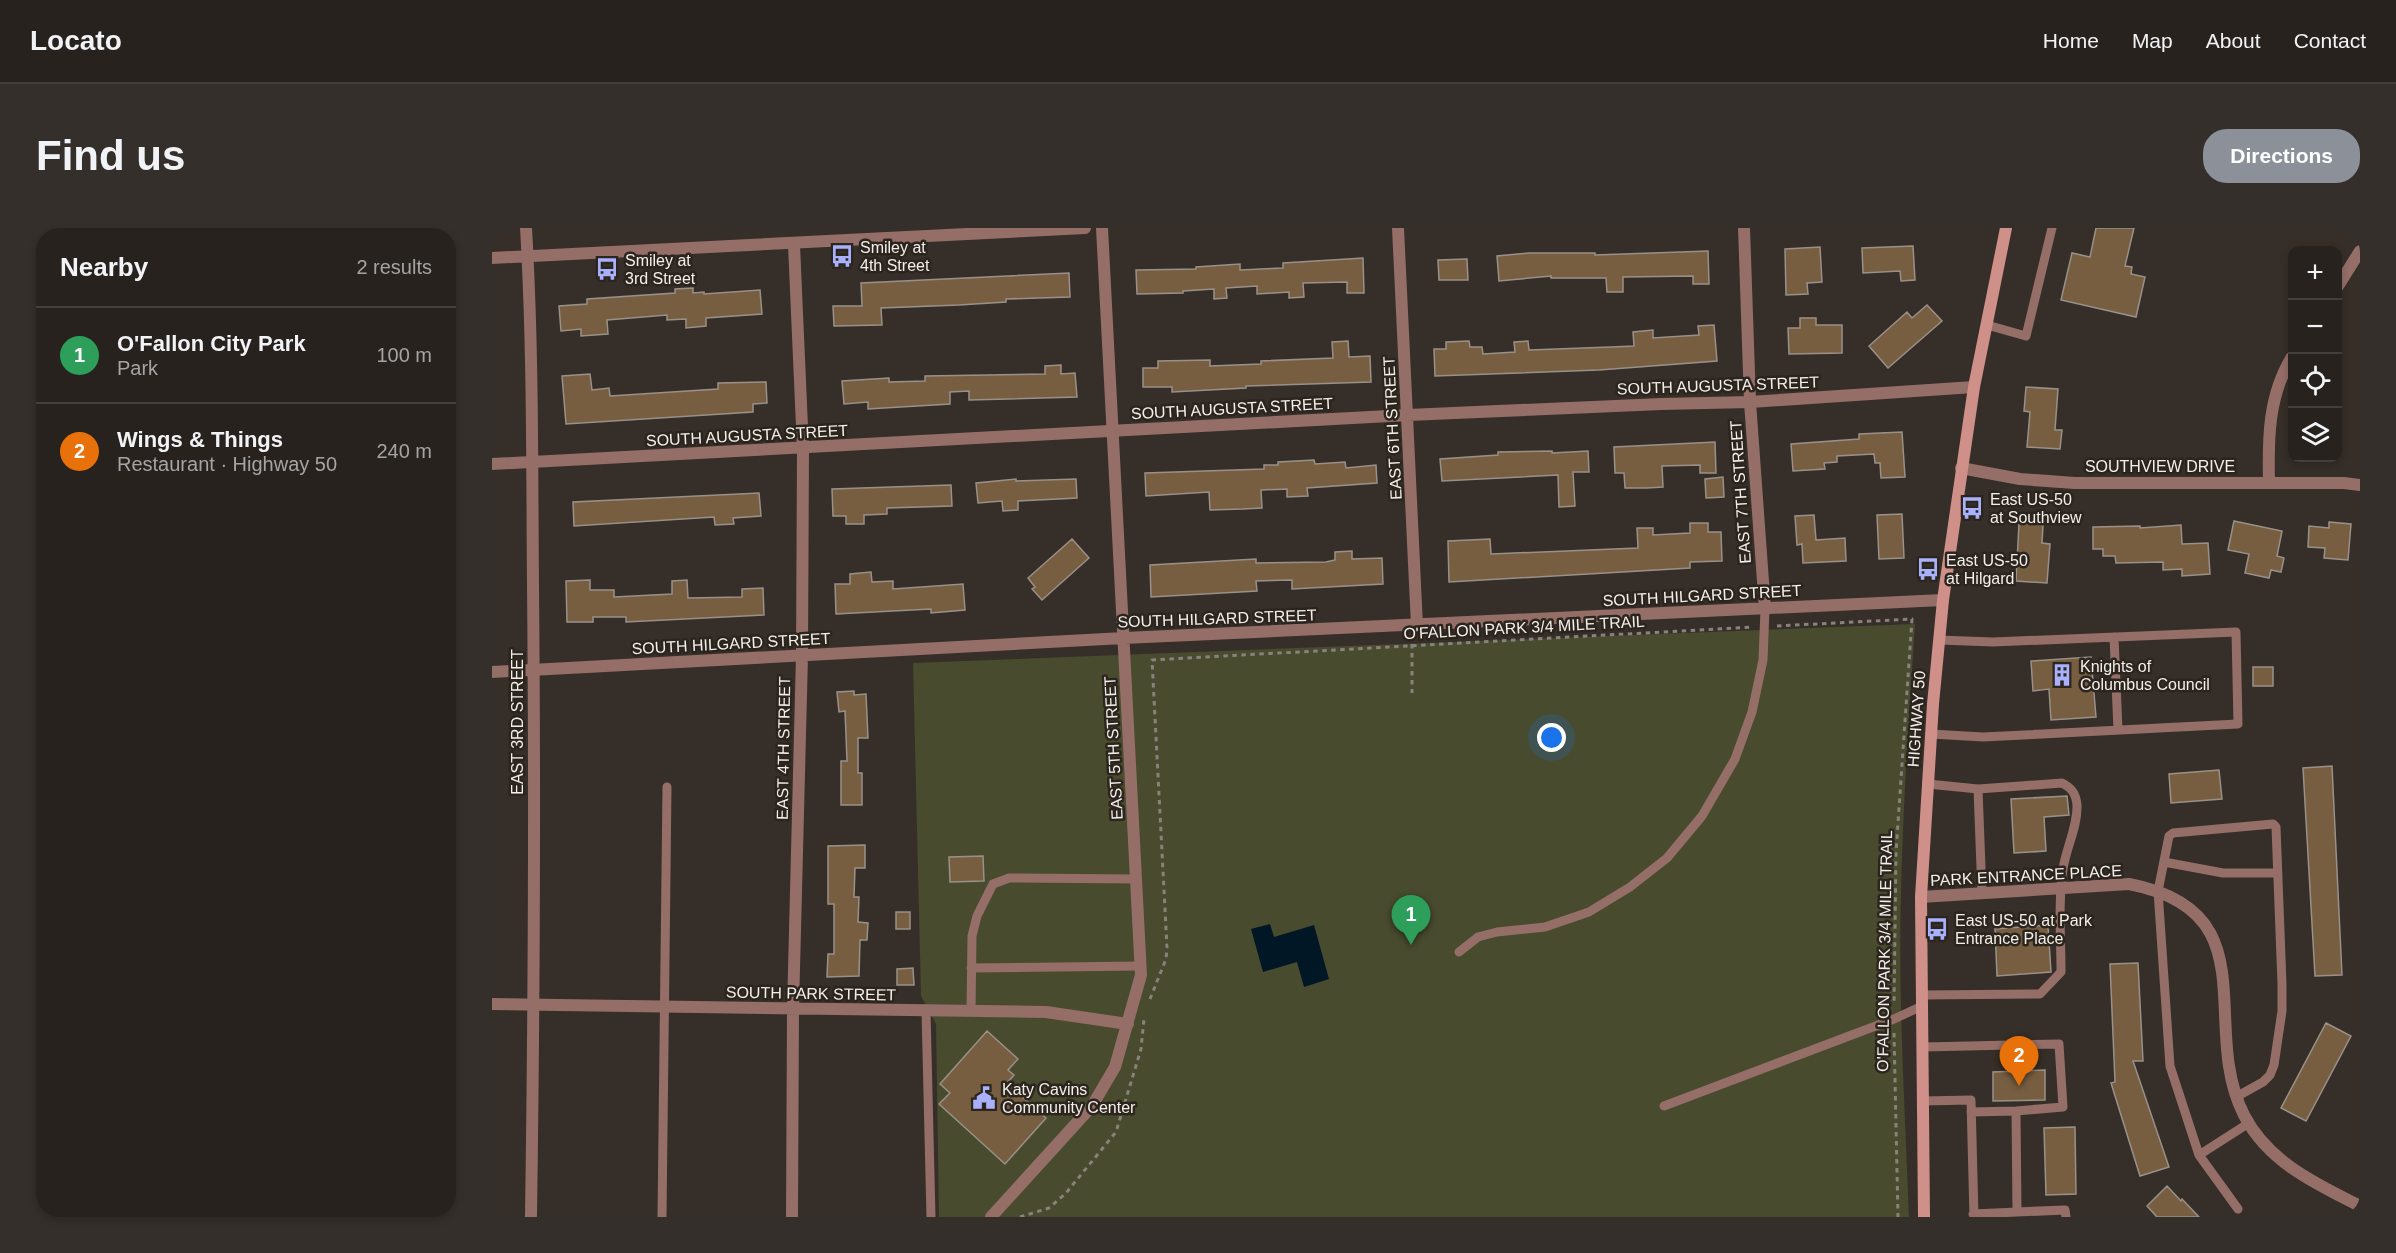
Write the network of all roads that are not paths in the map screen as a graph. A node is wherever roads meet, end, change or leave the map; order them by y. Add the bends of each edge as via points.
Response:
1 (526, 228) edge
2 (1074, 228) edge
3 (1085, 228) edge
4 (1102, 228) edge
5 (1398, 228) edge
6 (1744, 228) edge
7 (2006, 228) edge
8 (2052, 228) edge
9 (794, 244) junction
10 (2360, 251) edge
11 (527, 257) junction
12 (492, 258) edge
13 (2342, 278) edge
14 (1986, 325) junction
15 (2288, 366) edge
16 (1974, 387) junction
17 (1750, 402) junction
18 (1408, 415) junction
19 (1113, 431) junction
20 (803, 449) junction
21 (532, 462) junction
22 (492, 464) edge
23 (1961, 468) junction
24 (2269, 483) junction
25 (2360, 485) edge
26 (1943, 600) junction
27 (1765, 609) junction
28 (1417, 626) junction
29 (2114, 637) junction
30 (1124, 638) junction
31 (1939, 640) junction
32 (802, 656) junction
33 (534, 670) junction
34 (492, 672) edge
35 (2118, 730) junction
36 (1931, 734) junction
37 (1928, 784) junction
38 (668, 788) dead end
39 (1978, 789) junction
40 (2164, 862) junction
41 (2278, 873) junction
42 (1136, 879) junction
43 (2061, 889) junction
44 (2158, 891) junction
45 (1982, 894) junction
46 (1921, 897) junction
47 (1459, 952) dead end
48 (1140, 966) junction
49 (971, 968) junction
50 (1922, 1001) junction
51 (492, 1004) edge
52 (534, 1004) junction
53 (664, 1007) junction
54 (793, 1009) junction
55 (926, 1011) junction
56 (971, 1011) junction
57 (1128, 1024) junction
58 (1923, 1047) junction
59 (2236, 1097) junction
60 (1923, 1101) junction
61 (1664, 1106) dead end
62 (2016, 1111) junction
63 (1971, 1112) junction
64 (2249, 1123) junction
65 (2199, 1155) junction
66 (2360, 1206) edge
67 (2238, 1209) dead end
68 (2017, 1212) junction
69 (1974, 1215) edge
70 (531, 1217) edge
71 (662, 1217) edge
72 (792, 1217) edge
73 (931, 1217) edge
74 (991, 1217) edge
75 (1924, 1217) edge
76 (2066, 1217) edge

1 - 11 street, EAST 3RD STREET
2 - 3 street
2 - 9 street
4 - 19 street, EAST 5TH STREET
5 - 18 street, EAST 6TH STREET
6 - 17 street, EAST 7TH STREET
7 - 14 main road, HIGHWAY 50
8 - 14 lane via 2026,336
9 - 11 street
9 - 20 street, EAST 4TH STREET
10 - 13 street
11 - 12 street
11 - 21 street, EAST 3RD STREET
14 - 16 main road, HIGHWAY 50
15 - 24 street via 2273,400
16 - 17 street, SOUTH AUGUSTA STREET
16 - 23 main road, HIGHWAY 50
17 - 18 street, SOUTH AUGUSTA STREET
17 - 27 street, EAST 7TH STREET
18 - 19 street, SOUTH AUGUSTA STREET
18 - 28 street, EAST 6TH STREET
19 - 20 street, SOUTH AUGUSTA STREET
19 - 30 street, EAST 5TH STREET
20 - 21 street, SOUTH AUGUSTA STREET
20 - 32 street, EAST 4TH STREET
21 - 22 street, SOUTH AUGUSTA STREET
21 - 33 street, EAST 3RD STREET
23 - 24 street, SOUTHVIEW DRIVE via 2020,479 2075,483
23 - 26 main road, HIGHWAY 50
24 - 25 street, SOUTHVIEW DRIVE
26 - 27 street, SOUTH HILGARD STREET
26 - 31 main road, HIGHWAY 50
27 - 28 street, SOUTH HILGARD STREET
27 - 47 lane via 1763,660 1752,712 1736,759 1702,816 1667,858 1589,912 1545,927 1478,937
28 - 30 street, SOUTH HILGARD STREET
29 - 31 lane
29 - 35 lane
29 - 35 lane via 2236,632 2238,724
30 - 32 street, SOUTH HILGARD STREET
30 - 42 street, EAST 5TH STREET
31 - 36 main road, HIGHWAY 50
32 - 33 street, SOUTH HILGARD STREET
32 - 54 street, EAST 4TH STREET
33 - 34 street, SOUTH HILGARD STREET
33 - 52 street, EAST 3RD STREET
35 - 36 lane via 1983,737
36 - 37 main road, HIGHWAY 50
37 - 39 lane
37 - 46 main road, HIGHWAY 50
38 - 53 lane
39 - 43 lane via 2044,783 2070,787 2077,807
39 - 45 lane
40 - 41 lane via 2223,873
40 - 41 lane via 2173,833 2273,824
40 - 44 lane
41 - 59 lane via 2282,1011 2274,1065 2263,1082
42 - 48 street, EAST 5TH STREET
42 - 49 lane via 999,880 993,884 977,916
43 - 44 street, PARK ENTRANCE PLACE via 2129,884
43 - 45 street, PARK ENTRANCE PLACE
43 - 50 lane via 2061,972 2040,994
44 - 59 street, PARK ENTRANCE PLACE via 2191,910 2215,939 2223,974 2228,1063
44 - 65 lane via 2170,1066
45 - 46 street, PARK ENTRANCE PLACE
46 - 50 main road, HIGHWAY 50
48 - 49 lane
48 - 57 street, EAST 5TH STREET
49 - 56 lane
50 - 58 main road, HIGHWAY 50
50 - 61 lane via 1894,1019
51 - 52 street, SOUTH PARK STREET
52 - 53 street, SOUTH PARK STREET
52 - 70 street, EAST 3RD STREET
53 - 54 street, SOUTH PARK STREET
53 - 71 lane
54 - 55 street, SOUTH PARK STREET
54 - 72 street, EAST 4TH STREET
55 - 56 street, SOUTH PARK STREET
55 - 73 lane
56 - 57 street, SOUTH PARK STREET via 1046,1012
57 - 74 street, EAST 5TH STREET via 1115,1067 1092,1107
58 - 60 main road, HIGHWAY 50
58 - 62 lane via 2059,1044 2063,1107
59 - 64 street, PARK ENTRANCE PLACE
60 - 63 lane via 1971,1100
60 - 75 main road, HIGHWAY 50
62 - 63 lane
62 - 68 lane
63 - 69 lane
64 - 65 lane
64 - 66 street, PARK ENTRANCE PLACE via 2292,1170
65 - 67 lane
68 - 69 lane
68 - 76 lane via 2065,1210

